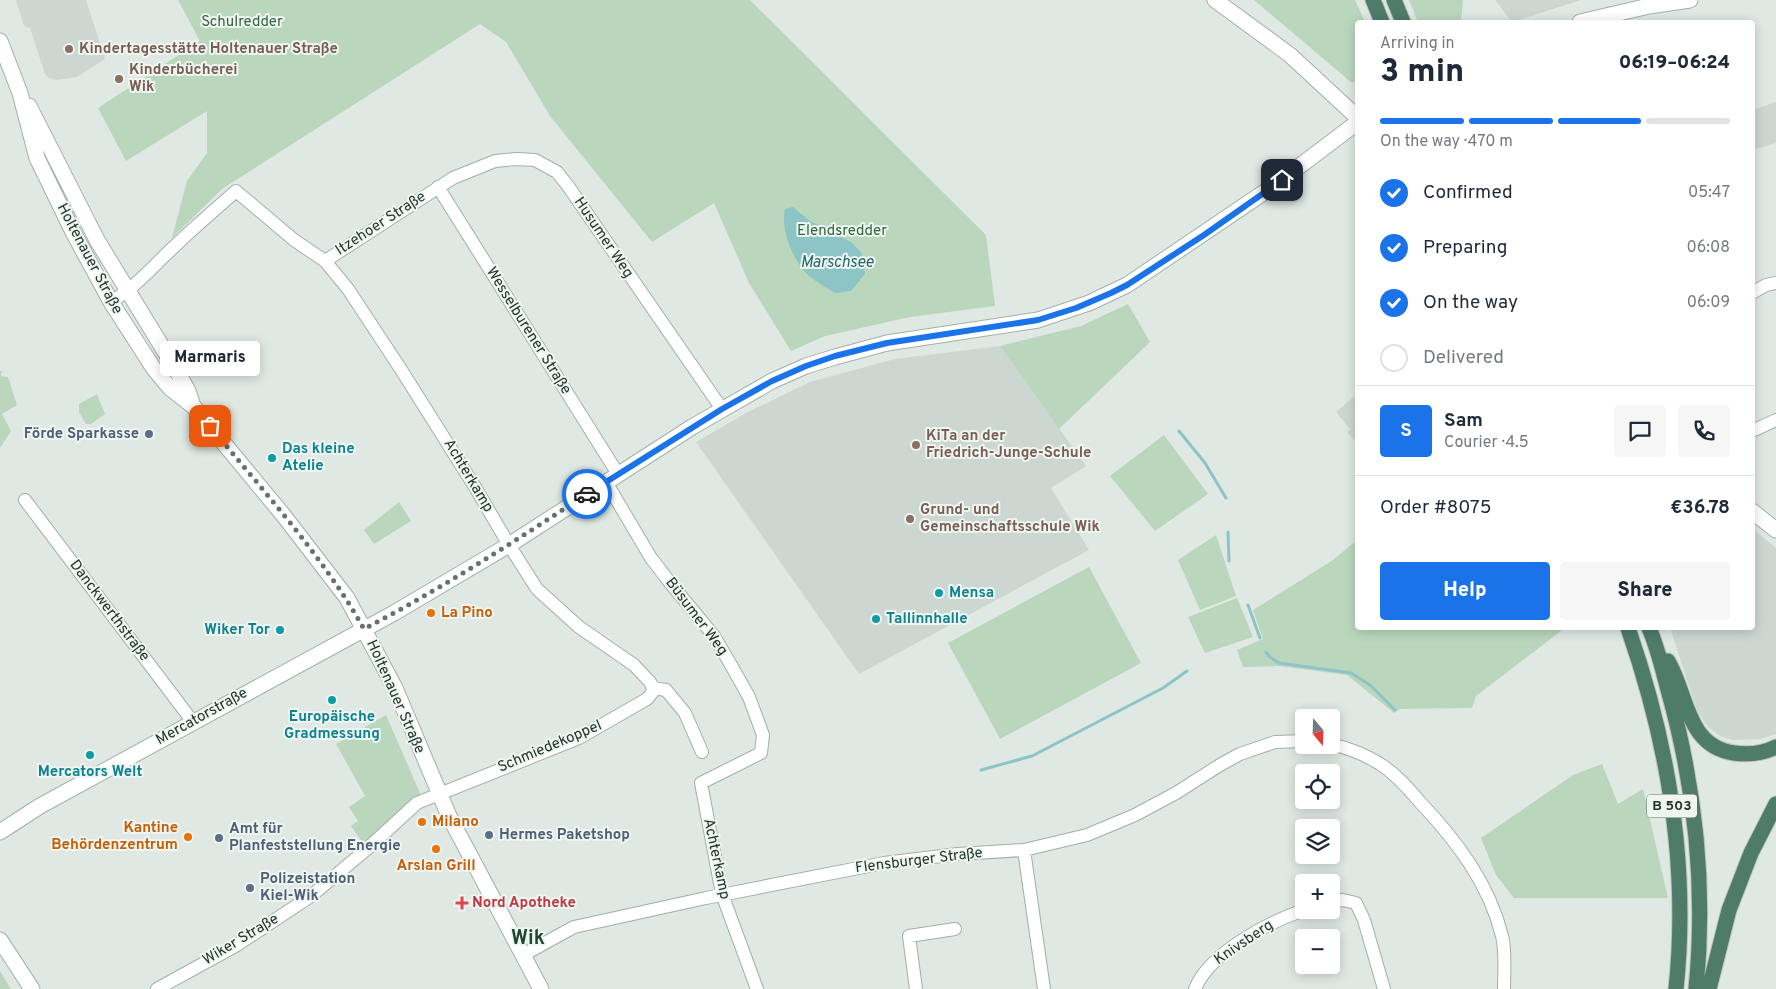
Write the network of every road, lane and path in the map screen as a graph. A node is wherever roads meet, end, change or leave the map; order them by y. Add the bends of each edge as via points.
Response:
1 (1215, 0) edge
2 (1373, 0) edge
3 (1394, 0) edge
4 (1690, 0) edge
5 (1381, 20) edge
6 (1402, 20) edge
7 (1588, 20) edge
8 (0, 41) edge
9 (20, 93) junction
10 (1355, 115) edge
11 (1355, 124) edge
12 (438, 187) junction
13 (325, 261) junction
14 (1776, 282) edge
15 (128, 291) junction
16 (1755, 291) edge
17 (110, 302) junction
18 (193, 406) junction
19 (722, 409) junction
20 (1776, 420) edge
21 (1755, 430) edge
22 (612, 478) junction
23 (25, 500) dead end
24 (1755, 513) edge
25 (1776, 530) edge
26 (509, 545) junction
27 (364, 629) junction
28 (1629, 630) edge
29 (1650, 630) edge
30 (653, 688) junction
31 (193, 722) junction
32 (1295, 741) edge
33 (1340, 747) edge
34 (1776, 747) edge
35 (702, 752) dead end
36 (701, 783) joint
37 (438, 793) junction
38 (1776, 804) edge
39 (40, 806) junction
40 (0, 821) edge
41 (0, 832) edge
42 (1024, 850) junction
43 (722, 894) junction
44 (1340, 900) edge
45 (1295, 913) edge
46 (954, 929) dead end
47 (0, 940) edge
48 (523, 955) junction
49 (32, 989) edge
50 (157, 989) edge
51 (540, 989) edge
52 (757, 989) edge
53 (916, 989) edge
54 (1044, 989) edge
55 (1195, 989) edge
56 (1384, 989) edge
57 (1504, 989) edge
58 (1676, 989) edge
59 (1696, 989) edge
60 (1709, 989) edge

1 - 10 main road via 1290,55
2 - 5 highway
3 - 6 highway
4 - 7 main road
8 - 9 main road, Holtenauer Straße
9 - 15 main road, Holtenauer Straße via 97,240
9 - 17 main road, Holtenauer Straße via 38,158
11 - 19 main road via 1272,188 1111,293 1038,320 920,337 835,356 772,381
12 - 13 street, Itzehoer Straße
12 - 19 street, Husumer Weg via 495,161 535,160 557,172
12 - 22 street, Wesselburener Straße
13 - 15 street, Achterkamp via 294,240 236,191
13 - 26 street, Achterkamp via 348,289 400,368
14 - 16 street
15 - 17 street
15 - 18 main road, Holtenauer Straße via 185,385
17 - 18 main road, Holtenauer Straße via 164,382
18 - 27 main road, Holtenauer Straße via 323,566 347,598
19 - 22 main road
20 - 21 street
22 - 26 main road
22 - 36 street, Büsumer Weg via 651,558 714,636 731,664 749,697 763,735 761,753
23 - 31 street, Danckwerthstraße
24 - 25 main road
26 - 27 main road
26 - 30 street, Achterkamp via 537,589 579,627 634,666
27 - 31 main road, Mercatorstraße
27 - 37 main road, Holtenauer Straße via 395,688
28 - 58 highway, B 503 via 1656,720 1677,843 1680,937
29 - 34 highway via 1672,668 1695,728 1703,737 1717,748 1737,753 1759,753
29 - 59 highway, B 503 via 1674,710 1696,834 1700,891
30 - 35 street, Achterkamp via 666,690 685,714
30 - 37 street, Schmiedekoppel via 647,700 579,738
31 - 39 main road, Mercatorstraße
32 - 42 street, Flensburger Straße via 1259,746 1135,815 1087,835
33 - 57 street via 1382,765 1412,792 1463,851 1482,885 1502,937
36 - 43 street, Achterkamp
37 - 48 main road, Holtenauer Straße
37 - 50 street, Wiker Straße via 417,803 311,896 243,941
38 - 60 highway via 1751,853 1729,910
39 - 40 main road, Mercatorstraße
39 - 41 main road, Mercatorstraße
42 - 43 street, Flensburger Straße via 884,863
42 - 54 street
43 - 48 street, Flensburger Straße via 574,927
43 - 52 street, Achterkamp
44 - 56 street via 1356,903
45 - 55 street, Knivsberg via 1252,934 1217,959 1199,978
46 - 53 street via 909,936
47 - 49 main road
48 - 51 main road, Holtenauer Straße

